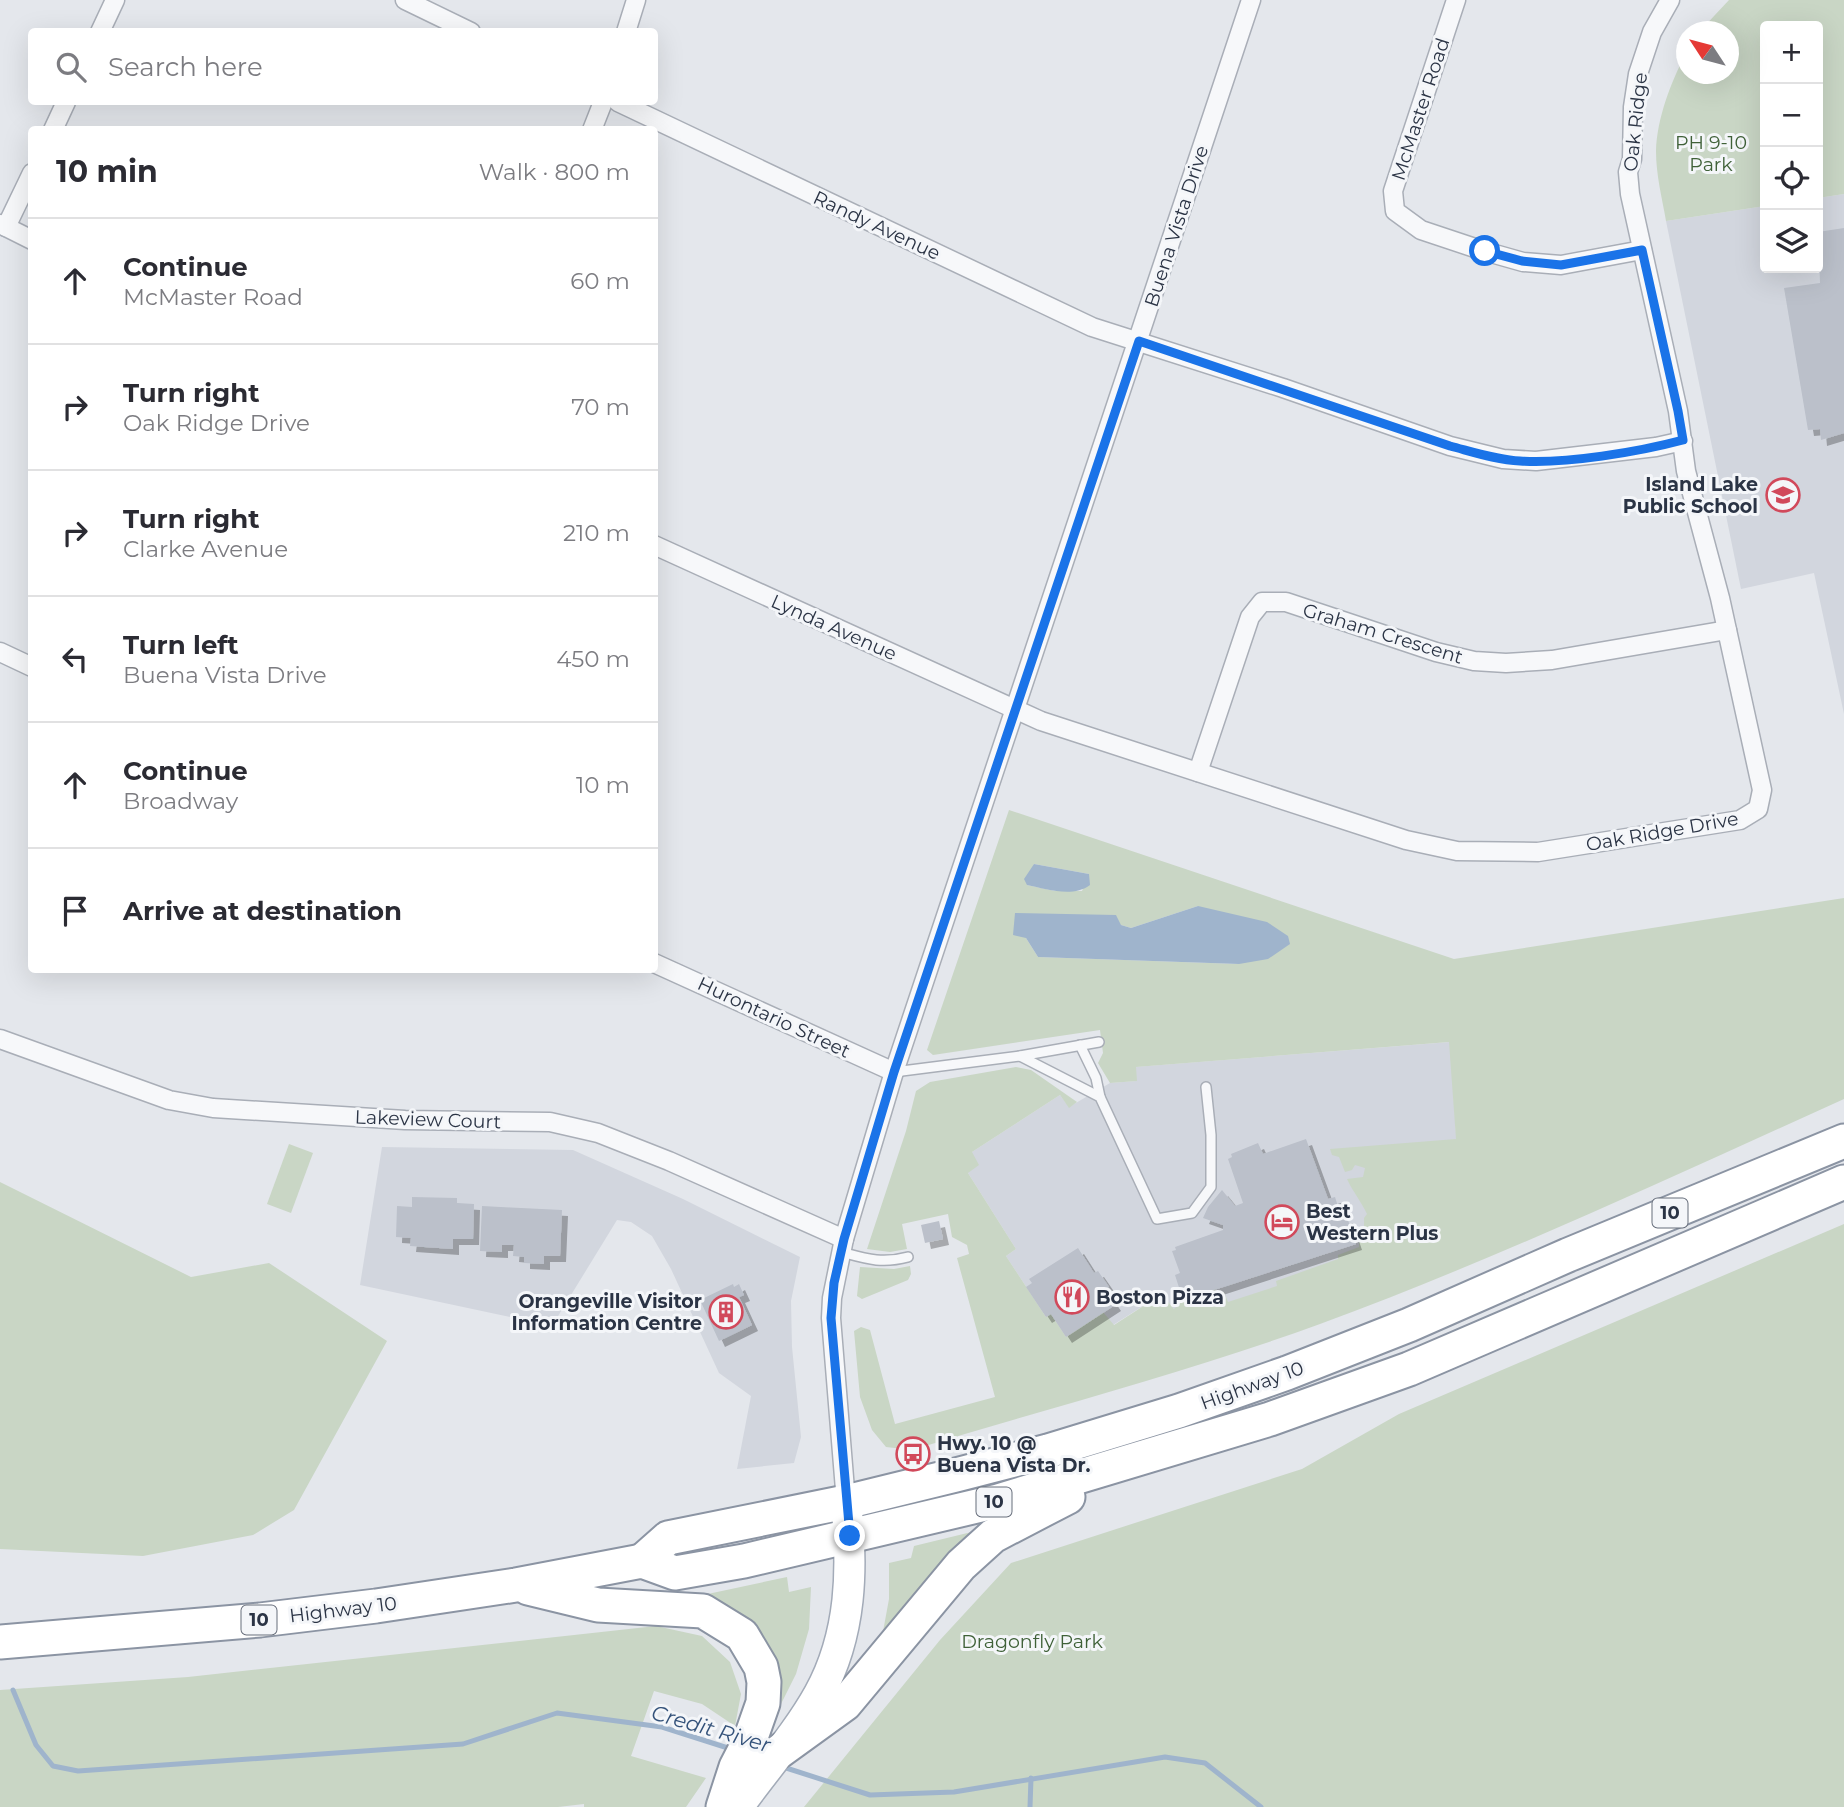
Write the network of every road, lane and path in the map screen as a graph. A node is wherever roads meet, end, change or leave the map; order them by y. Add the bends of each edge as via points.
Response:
1 (115, 0) edge
2 (405, 0) edge
3 (636, 0) edge
4 (1251, 0) edge
5 (1457, 0) edge
6 (1670, 0) edge
7 (102, 28) edge
8 (463, 28) edge
9 (627, 28) edge
10 (64, 105) edge
11 (602, 105) edge
12 (624, 105) edge
13 (54, 126) edge
14 (594, 126) edge
15 (28, 180) edge
16 (3, 226) edge
17 (28, 238) edge
18 (1642, 250) junction
19 (1139, 341) junction
20 (1683, 440) junction
21 (658, 547) edge
22 (1727, 630) junction
23 (0, 652) edge
24 (28, 665) edge
25 (1014, 709) junction
26 (1198, 772) junction
27 (658, 964) edge
28 (0, 1039) edge
29 (1099, 1042) dead end
30 (1080, 1045) junction
31 (1020, 1055) junction
32 (894, 1072) junction
33 (1206, 1087) dead end
34 (1100, 1097) junction
35 (1844, 1141) edge
36 (1844, 1182) edge
37 (843, 1246) junction
38 (908, 1257) dead end
39 (1135, 1458) junction
40 (846, 1502) junction
41 (850, 1536) junction
42 (642, 1561) junction
43 (516, 1585) junction
44 (0, 1642) edge
45 (756, 1759) junction
46 (723, 1807) edge
47 (738, 1807) edge

1 - 7 street
2 - 8 street
3 - 9 street
4 - 19 street, Buena Vista Drive
5 - 18 street, McMaster Road via 1393,191 1395,211 1421,230 1522,261 1561,265
6 - 18 street, Oak Ridge via 1643,53 1633,107 1628,172
10 - 13 street
11 - 14 street
12 - 19 street, Randy Avenue via 1092,327
15 - 16 street
16 - 17 street
18 - 20 street, Oak Ridge Drive
19 - 20 street, Randy Avenue via 1450,446 1503,459 1564,459
19 - 25 street, Buena Vista Drive
20 - 22 street, Oak Ridge Drive via 1695,510
21 - 25 street, Lynda Avenue
22 - 26 street, Graham Crescent via 1552,660 1485,662 1436,652 1286,602 1262,602 1250,617
22 - 26 street, Oak Ridge Drive via 1762,790 1758,809 1740,820 1538,852 1457,851 1363,828
23 - 24 street
25 - 26 street, Oak Ridge Drive
25 - 32 street, Buena Vista Drive
27 - 32 street, Hurontario Street
28 - 37 street, Lakeview Court via 169,1100 213,1108 405,1120 550,1122 598,1133 669,1161
29 - 30 lane
30 - 31 lane
30 - 34 lane
31 - 32 lane
31 - 34 lane
32 - 37 street, Buena Vista Drive
33 - 34 lane via 1211,1187 1192,1213 1157,1219
35 - 40 highway, Highway 10 / 10 via 1287,1373 1048,1451
36 - 39 highway, Highway 10 / 10 via 1409,1369 1270,1419
37 - 38 lane via 874,1261
37 - 40 street, Buena Vista Drive via 831,1318
39 - 41 highway, Highway 10 / 10 via 998,1501
39 - 45 highway via 993,1536 961,1565 845,1703
40 - 41 main road
40 - 42 highway, Highway 10 / 10 via 668,1538
41 - 42 highway, Highway 10 / 10 via 675,1573
41 - 45 main road via 846,1622 836,1656 819,1695
42 - 43 highway, Highway 10 / 10
43 - 44 highway, Highway 10 / 10 via 260,1620
43 - 45 highway via 598,1605 703,1611 742,1635 761,1667 764,1682
45 - 46 highway
45 - 47 main road

